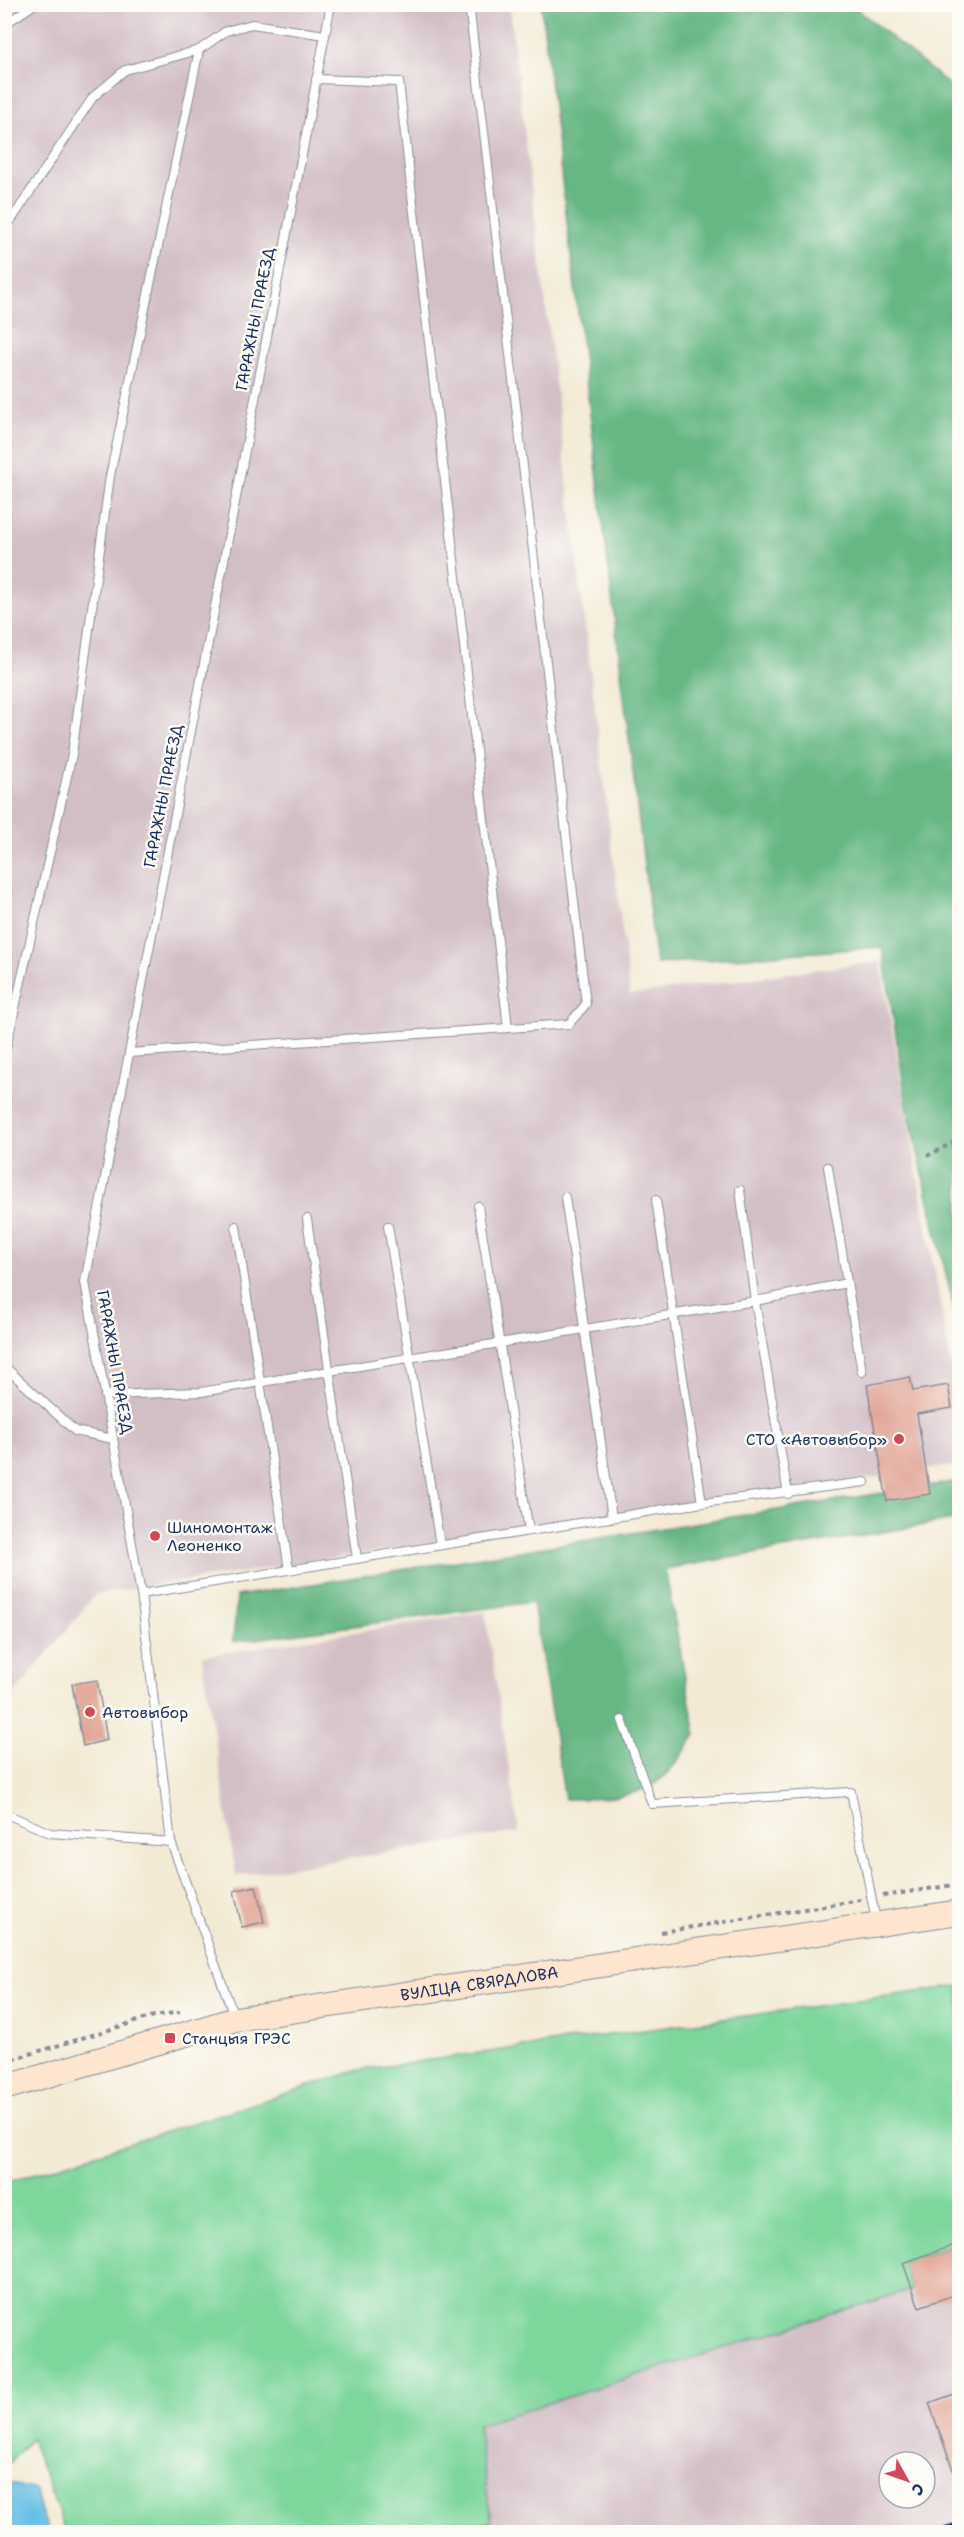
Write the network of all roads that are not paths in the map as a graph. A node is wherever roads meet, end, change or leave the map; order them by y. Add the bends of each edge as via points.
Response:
1 (35, 4) edge
2 (331, 4) edge
3 (469, 4) edge
4 (4, 22) edge
5 (325, 35) junction
6 (199, 50) junction
7 (316, 80) junction
8 (4, 231) edge
9 (508, 1028) junction
10 (129, 1053) junction
11 (4, 1057) edge
12 (828, 1167) dead end
13 (740, 1190) dead end
14 (565, 1197) dead end
15 (656, 1200) dead end
16 (478, 1206) dead end
17 (307, 1219) dead end
18 (236, 1226) dead end
19 (388, 1226) dead end
20 (847, 1283) junction
21 (755, 1300) junction
22 (674, 1314) junction
23 (584, 1329) junction
24 (499, 1343) junction
25 (409, 1358) junction
26 (4, 1366) edge
27 (329, 1371) junction
28 (862, 1372) dead end
29 (260, 1382) junction
30 (105, 1395) junction
31 (113, 1439) junction
32 (865, 1482) dead end
33 (788, 1494) junction
34 (702, 1503) junction
35 (612, 1518) junction
36 (529, 1531) junction
37 (440, 1545) junction
38 (357, 1559) junction
39 (289, 1570) junction
40 (141, 1594) junction
41 (622, 1719) dead end
42 (4, 1813) edge
43 (171, 1842) junction
44 (960, 1912) edge
45 (877, 1925) junction
46 (236, 2019) junction
47 (4, 2088) edge

1 - 4 lane
2 - 5 lane, ГАРАЖНЫ ПРАЕЗД
3 - 9 lane via 586,1004 569,1024
5 - 6 lane via 252,24 226,31
5 - 7 lane, ГАРАЖНЫ ПРАЕЗД
6 - 8 lane via 125,70 93,97
6 - 11 lane via 110,476 72,754
7 - 9 lane via 399,82
7 - 10 lane, ГАРАЖНЫ ПРАЕЗД
9 - 10 lane
10 - 30 lane, ГАРАЖНЫ ПРАЕЗД via 85,1282
12 - 20 lane
13 - 21 lane
14 - 23 lane
15 - 22 lane
16 - 24 lane
17 - 27 lane
18 - 29 lane
19 - 25 lane
20 - 21 lane
20 - 28 lane
21 - 22 lane
21 - 33 lane
22 - 23 lane
22 - 34 lane
23 - 24 lane
23 - 35 lane
24 - 25 lane
24 - 36 lane
25 - 27 lane
25 - 37 lane
26 - 31 lane via 75,1431
27 - 29 lane
27 - 38 lane
29 - 30 lane via 201,1392
29 - 39 lane
30 - 31 lane, ГАРАЖНЫ ПРАЕЗД
31 - 40 lane, ГАРАЖНЫ ПРАЕЗД
32 - 33 lane
33 - 34 lane
34 - 35 lane
35 - 36 lane
36 - 37 lane
37 - 38 lane
38 - 39 lane
39 - 40 lane
40 - 43 lane, ГАРАЖНЫ ПРАЕЗД
41 - 45 lane via 652,1804 851,1792
42 - 43 lane via 50,1833
43 - 46 lane, ГАРАЖНЫ ПРАЕЗД
44 - 45 main road, ВУЛІЦА СВЯРДЛОВА
45 - 46 main road, ВУЛІЦА СВЯРДЛОВА
46 - 47 main road, ВУЛІЦА СВЯРДЛОВА

